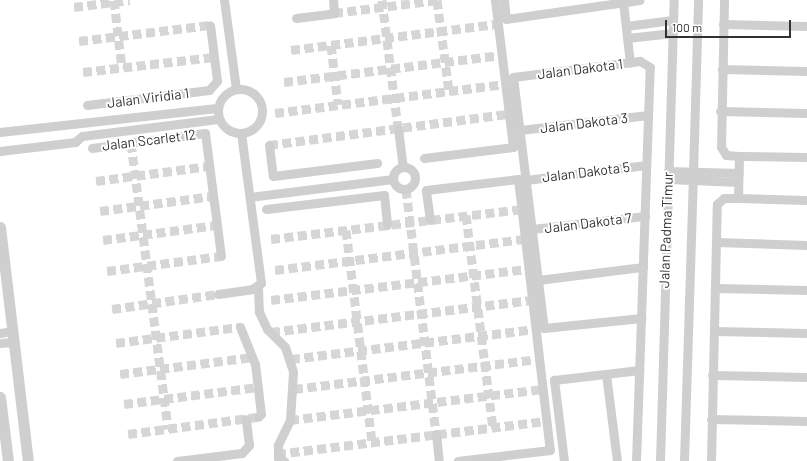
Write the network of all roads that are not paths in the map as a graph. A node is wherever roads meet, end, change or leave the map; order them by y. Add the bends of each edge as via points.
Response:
1 (224, 0) edge
2 (333, 0) edge
3 (495, 0) edge
4 (504, 0) edge
5 (640, 0) edge
6 (674, 0) edge
7 (698, 0) edge
8 (724, 0) edge
9 (623, 2) junction
10 (296, 18) dead end
11 (673, 20) junction
12 (723, 24) junction
13 (210, 25) dead end
14 (626, 26) junction
15 (807, 26) edge
16 (673, 32) junction
17 (627, 38) junction
18 (630, 63) junction
19 (722, 69) junction
20 (807, 71) edge
21 (236, 89) junction
22 (88, 105) dead end
23 (217, 108) junction
24 (720, 111) junction
25 (807, 113) edge
26 (648, 115) junction
27 (218, 119) junction
28 (81, 126) junction
29 (398, 128) tunnel mouth
30 (520, 130) junction
31 (0, 132) edge
32 (241, 134) junction
33 (82, 136) junction
34 (269, 144) dead end
35 (92, 148) dead end
36 (0, 151) edge
37 (739, 156) junction
38 (807, 157) edge
39 (424, 158) dead end
40 (377, 163) dead end
41 (646, 165) junction
42 (402, 167) junction
43 (739, 173) junction
44 (668, 175) junction
45 (693, 176) junction
46 (706, 176) junction
47 (393, 179) junction
48 (526, 180) junction
49 (738, 182) junction
50 (250, 197) junction
51 (738, 198) junction
52 (807, 200) edge
53 (266, 209) dead end
54 (645, 216) junction
55 (430, 220) dead end
56 (387, 225) dead end
57 (0, 227) edge
58 (532, 229) junction
59 (716, 242) junction
60 (807, 245) edge
61 (221, 256) dead end
62 (643, 268) junction
63 (538, 280) junction
64 (258, 287) junction
65 (714, 288) junction
66 (807, 290) edge
67 (218, 294) tunnel mouth
68 (641, 318) junction
69 (240, 327) dead end
70 (714, 331) junction
71 (807, 332) edge
72 (0, 333) edge
73 (13, 336) junction
74 (0, 344) edge
75 (639, 370) junction
76 (606, 374) junction
77 (712, 375) junction
78 (807, 377) edge
79 (0, 397) edge
80 (258, 417) dead end
81 (246, 419) dead end
82 (711, 419) junction
83 (807, 421) edge
84 (436, 434) tunnel mouth
85 (8, 461) edge
86 (28, 461) edge
87 (177, 461) edge
88 (284, 461) edge
89 (439, 461) edge
90 (458, 461) edge
91 (564, 461) edge
92 (617, 461) edge
93 (636, 461) edge
94 (660, 461) edge
95 (684, 461) edge
96 (711, 461) edge

1 - 21 street
2 - 10 street via 334,13
3 - 39 street via 513,147
4 - 9 street via 506,18
5 - 9 street
6 - 11 street, Jalan Padma Timur
7 - 45 street
8 - 12 street
9 - 14 street
11 - 14 street
11 - 16 street, Jalan Padma Timur
12 - 15 street
12 - 19 street
13 - 22 street, Jalan Viridia 1 via 217,82 209,90
14 - 17 street
16 - 17 street
16 - 44 street, Jalan Padma Timur
17 - 18 street
18 - 26 street, Jalan Dakota 1 via 646,61 650,67
18 - 30 street, Jalan Dakota 1 via 513,77
19 - 20 street
19 - 24 street
21 - 23 street via 220,100
21 - 32 street via 253,93 262,108 257,125
23 - 27 street
23 - 28 street
24 - 25 street
24 - 37 street via 722,152
26 - 30 street, Jalan Dakota 3
26 - 41 street
27 - 32 street via 224,127
27 - 33 street
28 - 31 street via 72,123
28 - 33 street
29 - 42 street
30 - 48 street
32 - 50 street
33 - 36 street via 75,142
34 - 40 street via 273,176
35 - 61 street, Jalan Scarlet 12 via 205,133
37 - 38 street
37 - 43 street
41 - 48 street, Jalan Dakota 5
41 - 54 street
42 - 47 street via 394,174
42 - 47 street via 413,171 411,186 400,188
43 - 46 street
43 - 49 street
44 - 45 street
44 - 94 street, Jalan Padma Timur
45 - 46 street
45 - 95 street
46 - 49 street
47 - 50 street
48 - 58 street
49 - 51 street
50 - 64 street via 261,274
51 - 52 street
51 - 59 street via 719,200
53 - 56 street via 384,195
54 - 58 street, Jalan Dakota 7
54 - 62 street
55 - 90 street via 426,190 518,179 550,450
57 - 73 street
58 - 63 street
59 - 60 street
59 - 65 street
62 - 63 street
62 - 68 street
63 - 68 street via 544,328
64 - 67 street
64 - 88 street via 260,312 267,329 285,347 293,372 290,420 278,445 278,458
65 - 66 street
65 - 70 street
68 - 75 street
69 - 80 street via 255,364 261,414
70 - 71 street
70 - 77 street
72 - 73 street
73 - 74 street
73 - 86 street
75 - 76 street
75 - 93 street
76 - 91 street via 554,380
76 - 92 street
77 - 78 street
77 - 82 street
79 - 85 street
81 - 87 street via 249,446 242,453
82 - 83 street
82 - 96 street
84 - 89 street

